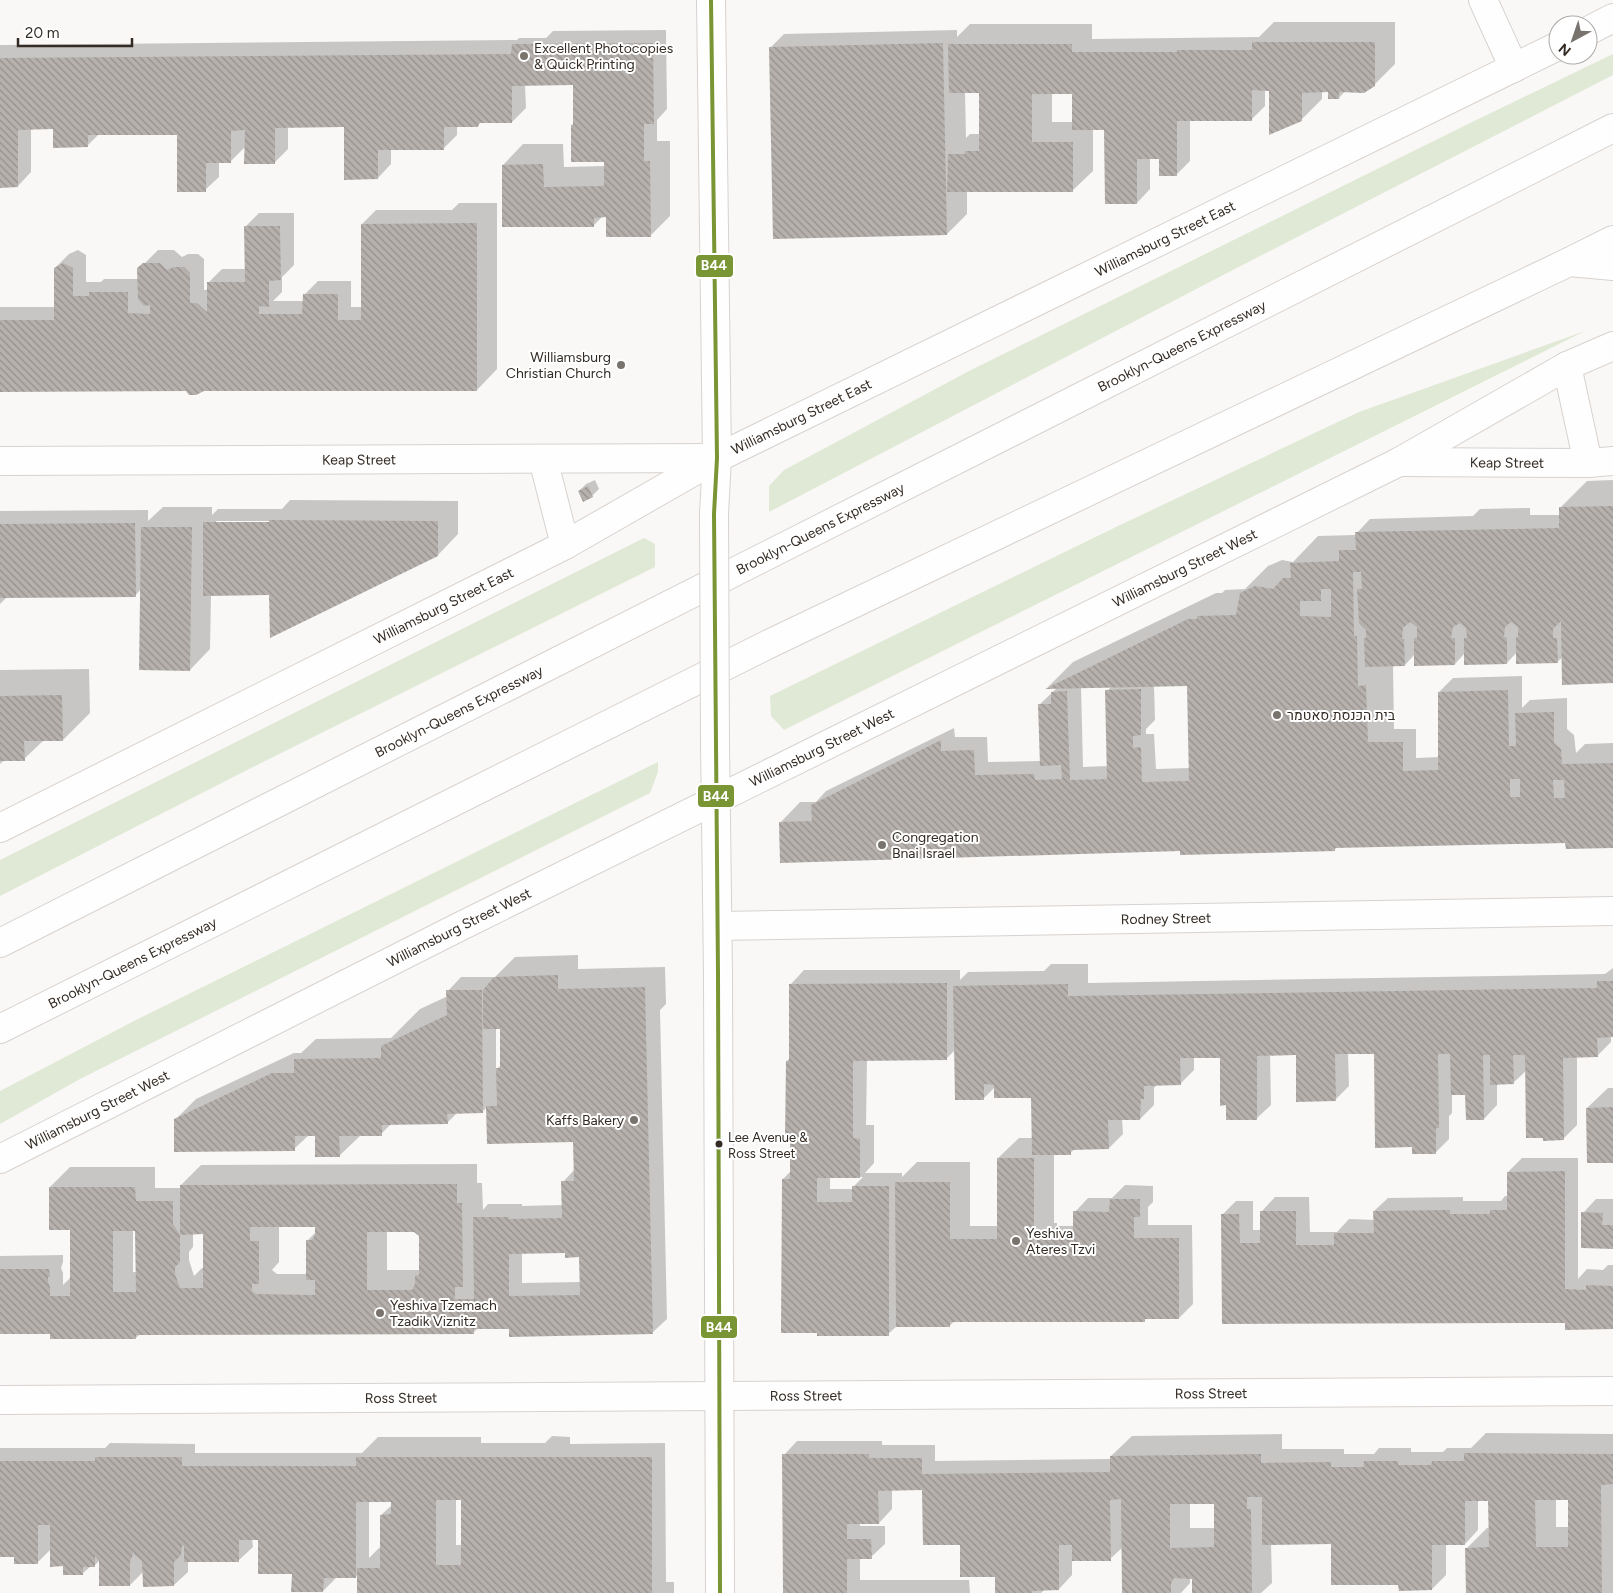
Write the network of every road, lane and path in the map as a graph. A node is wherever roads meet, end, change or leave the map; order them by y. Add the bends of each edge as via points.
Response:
1 (710, 0) edge
2 (1483, 0) edge
3 (1613, 18) edge
4 (1598, 26) edge
5 (1548, 51) edge
6 (1514, 68) junction
7 (1613, 128) edge
8 (1613, 240) edge
9 (1569, 262) junction
10 (1613, 266) edge
11 (1613, 346) edge
12 (1567, 366) junction
13 (717, 458) junction
14 (543, 459) junction
15 (0, 461) edge
16 (1399, 462) junction
17 (1601, 462) edge
18 (565, 545) junction
19 (716, 800) junction
20 (0, 828) edge
21 (1613, 911) edge
22 (718, 926) junction
23 (0, 943) edge
24 (0, 1029) edge
25 (0, 1159) edge
26 (1613, 1391) edge
27 (720, 1397) junction
28 (0, 1400) edge
29 (720, 1593) edge

1 - 13 main road
2 - 6 main road
3 - 4 main road
5 - 6 main road, Williamsburg Street East
6 - 13 main road, Williamsburg Street East
7 - 23 main road, Brooklyn-Queens Expressway
8 - 9 main road, Brooklyn-Queens Expressway
9 - 10 main road
9 - 24 main road, Brooklyn-Queens Expressway via 771,642
11 - 12 main road, Williamsburg Street West
12 - 16 main road, Williamsburg Street West
12 - 17 main road
13 - 14 main road, Keap Street
13 - 18 main road, Williamsburg Street East
13 - 19 main road, bridge via 714,514
14 - 15 main road, Keap Street
14 - 18 main road
16 - 17 main road, Keap Street
16 - 19 main road, Williamsburg Street West
18 - 20 main road, Williamsburg Street East
19 - 22 main road
19 - 25 main road, Williamsburg Street West
21 - 22 main road, Rodney Street
22 - 27 main road
26 - 27 main road, Ross Street
27 - 28 main road, Ross Street
27 - 29 main road

